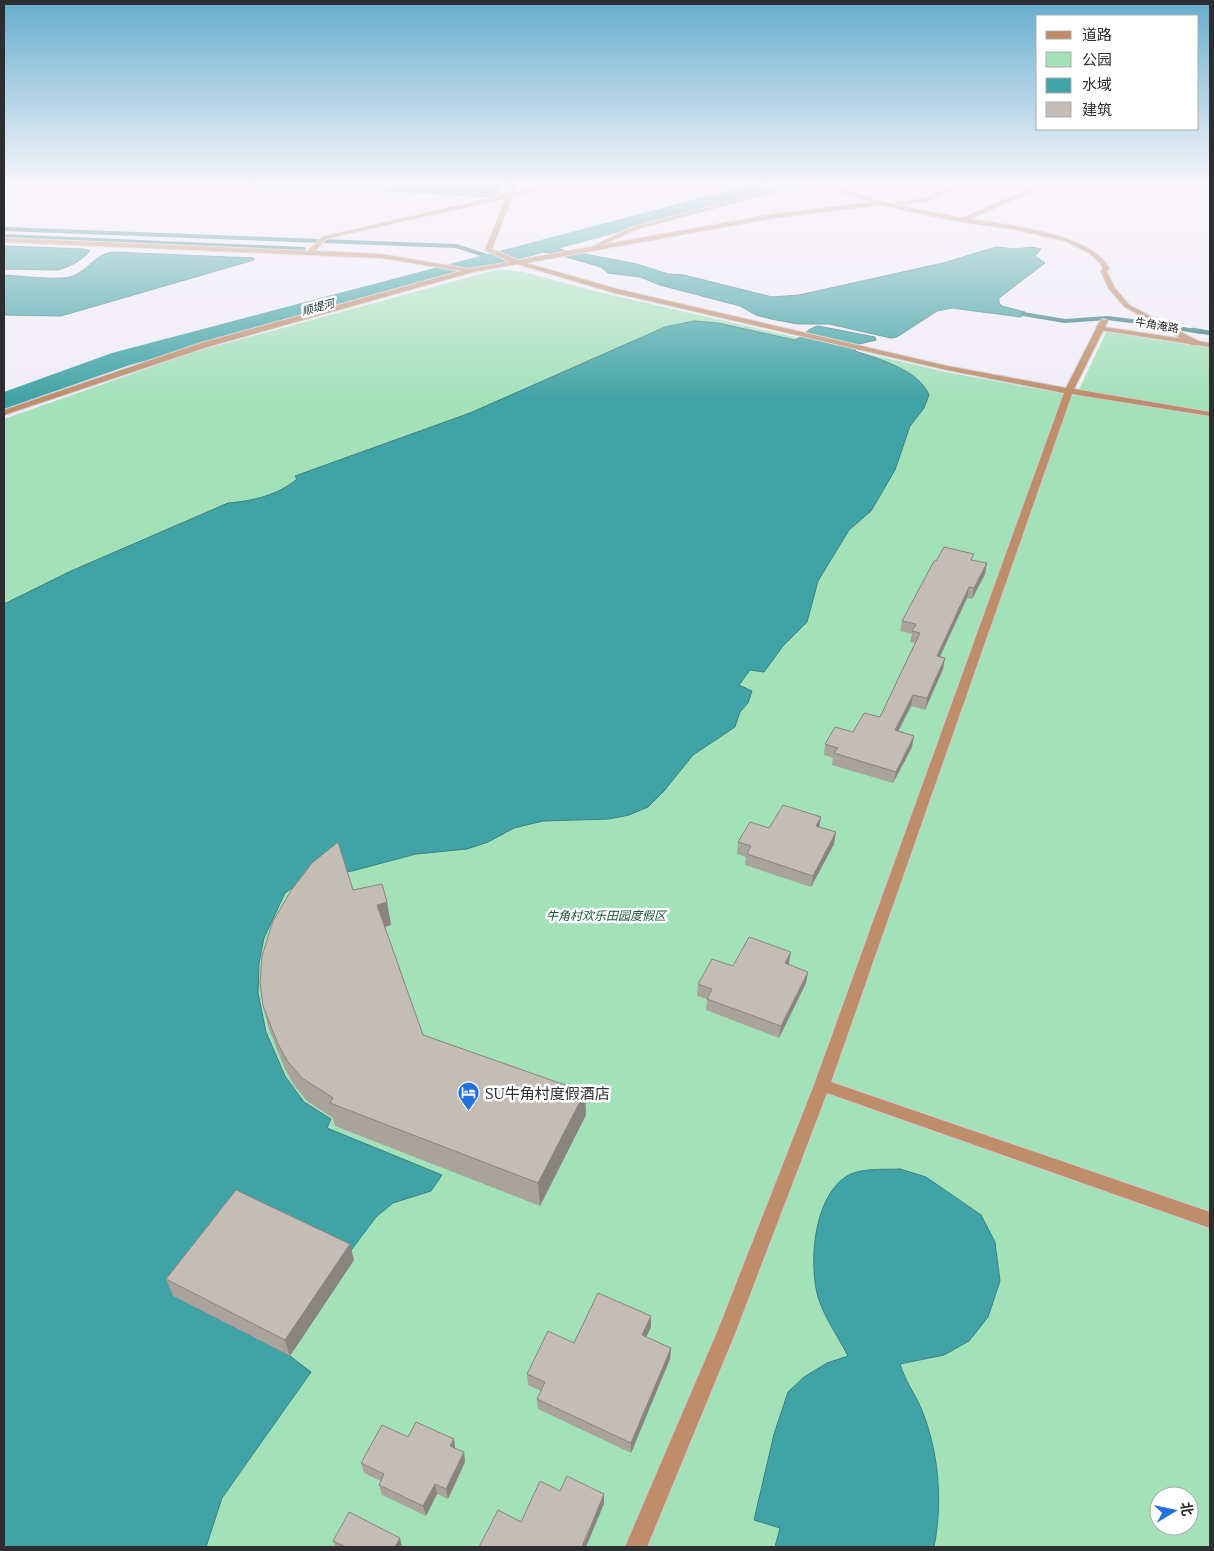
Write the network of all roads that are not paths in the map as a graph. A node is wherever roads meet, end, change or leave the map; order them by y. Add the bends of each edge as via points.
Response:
1 (359, 255) edge
2 (500, 255) edge
3 (564, 255) edge
4 (1095, 255) edge
5 (519, 263) junction
6 (471, 270) junction
7 (1102, 324) junction
8 (1179, 332) junction
9 (1210, 337) edge
10 (1195, 343) junction
11 (1210, 345) edge
12 (1069, 391) junction
13 (4, 413) edge
14 (1210, 414) edge
15 (822, 1085) junction
16 (1210, 1220) edge
17 (636, 1547) edge

1 - 6 street
2 - 5 street
3 - 5 street
4 - 8 street via 1103,262 1112,289 1128,306
5 - 6 street
5 - 12 street via 615,290 947,368
6 - 13 street via 204,346
7 - 8 street, 牛角淹路
7 - 10 street, 牛角淹路
7 - 12 street
8 - 9 street, 牛角淹路
8 - 10 street
10 - 11 street, 牛角淹路
12 - 14 street
12 - 15 street
15 - 16 street
15 - 17 street via 727,1331

